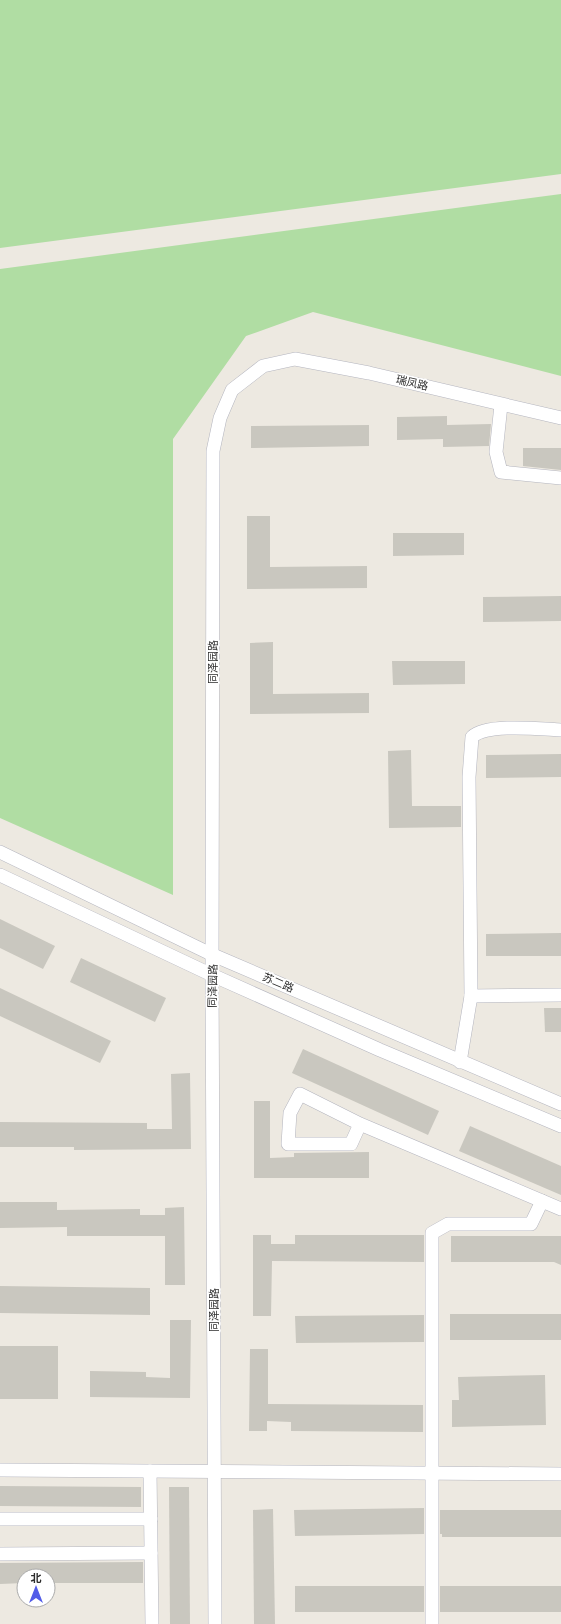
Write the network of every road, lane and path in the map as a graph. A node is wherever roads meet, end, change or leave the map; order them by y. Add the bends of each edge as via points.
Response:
1 (263, 366) joint
2 (501, 405) junction
3 (561, 418) edge
4 (561, 478) edge
5 (561, 730) edge
6 (0, 852) edge
7 (0, 875) edge
8 (213, 955) junction
9 (212, 975) junction
10 (561, 995) edge
11 (471, 996) junction
12 (460, 1062) junction
13 (561, 1104) edge
14 (360, 1124) junction
15 (561, 1126) edge
16 (542, 1202) junction
17 (561, 1210) edge
18 (0, 1470) edge
19 (150, 1471) junction
20 (214, 1471) junction
21 (432, 1473) junction
22 (561, 1474) edge
23 (0, 1519) edge
24 (151, 1519) junction
25 (151, 1553) junction
26 (0, 1554) edge
27 (152, 1624) edge
28 (215, 1624) edge
29 (432, 1624) edge

1 - 2 street, 瑞凤路 via 295,359 369,373
1 - 8 street, 同泽园路 via 232,390 220,418 212,451
2 - 3 street, 瑞凤路
2 - 4 street via 496,452 501,472
5 - 11 street via 499,729 477,732 472,737 469,777
6 - 8 street, 苏二路
7 - 9 street, 苏二路
8 - 9 street, 同泽园路
8 - 12 street, 苏二路
9 - 15 street, 苏二路 via 380,1050
9 - 20 street, 同泽园路
10 - 11 street
11 - 12 street
12 - 13 street, 苏二路
14 - 14 street via 351,1144 288,1144 290,1113 300,1094
14 - 16 street
16 - 17 street
16 - 21 street via 531,1224 448,1224 432,1233
18 - 19 street
19 - 20 street
19 - 24 street
20 - 21 street
20 - 28 street, 同泽园路
21 - 22 street
21 - 29 street
23 - 24 street
24 - 25 street
25 - 26 street
25 - 27 street

